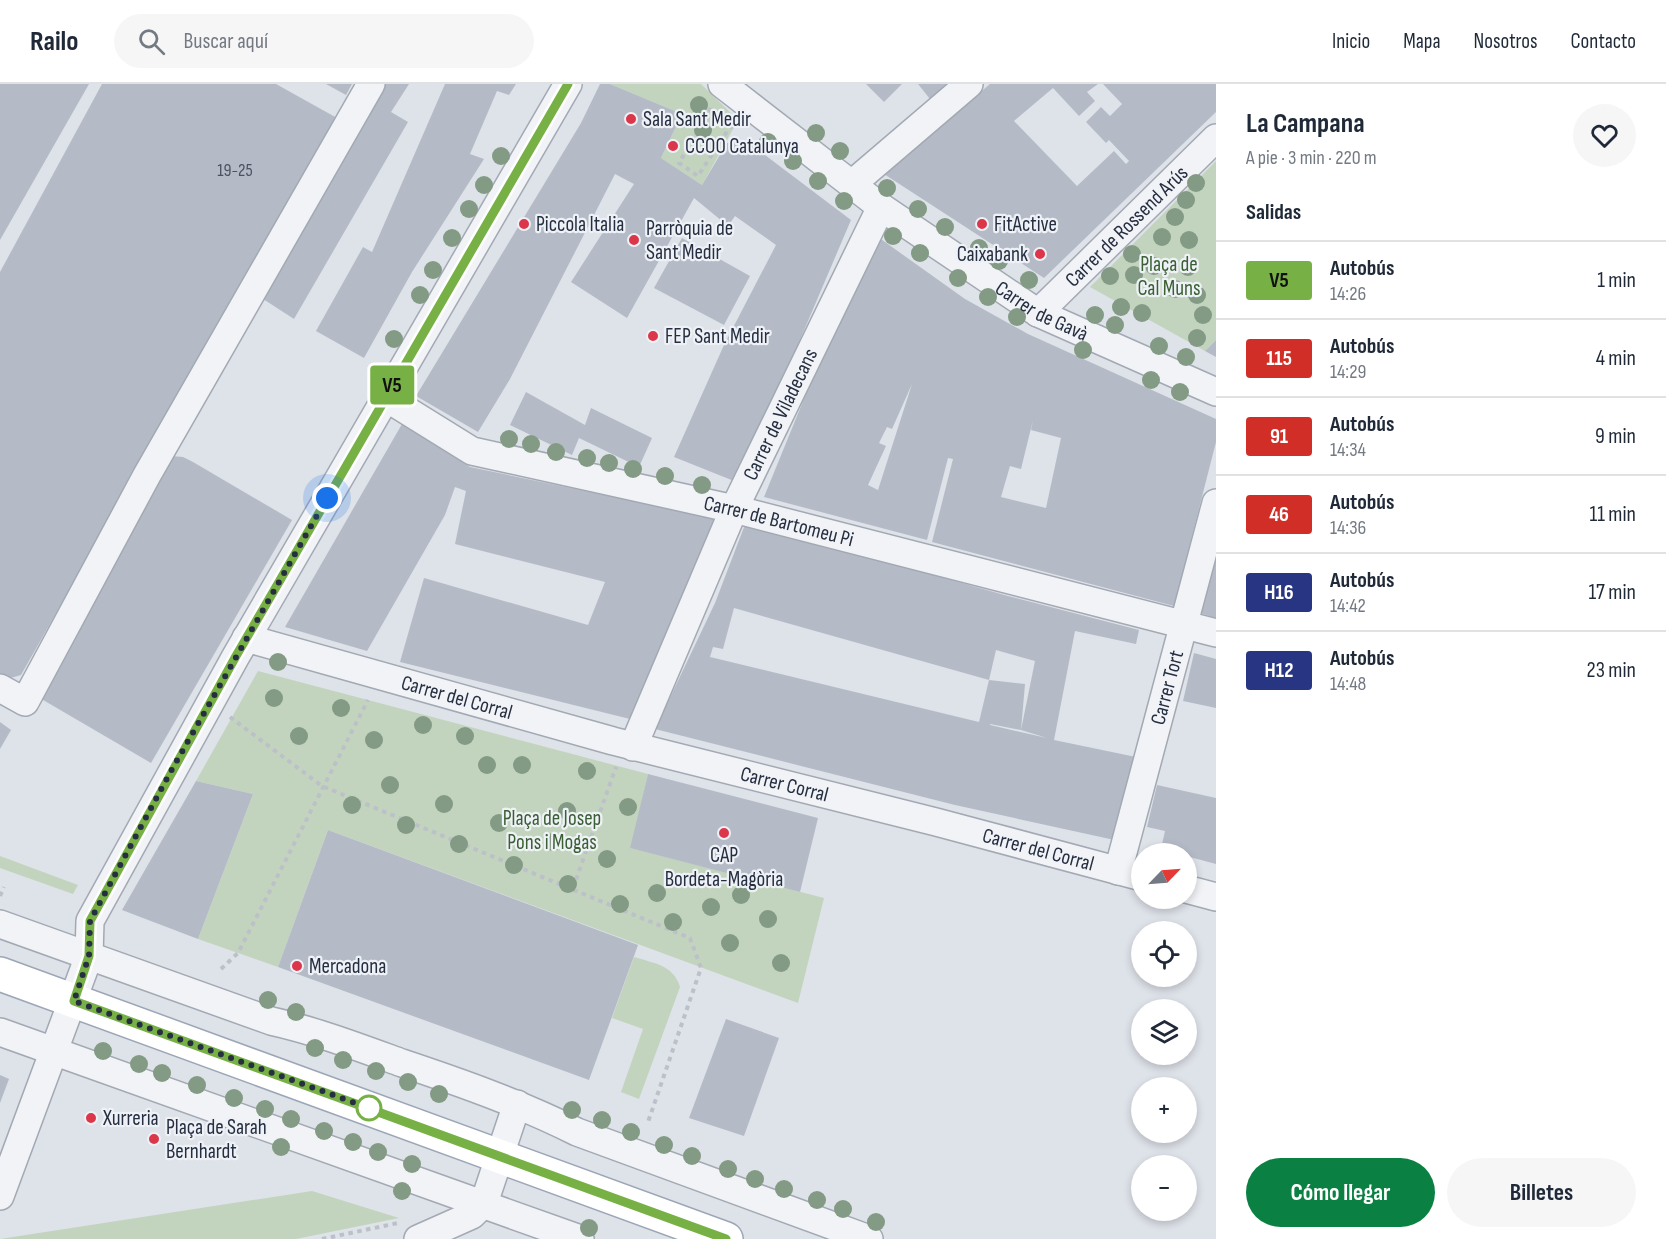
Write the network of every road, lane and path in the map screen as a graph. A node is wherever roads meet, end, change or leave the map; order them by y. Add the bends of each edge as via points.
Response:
1 (371, 84) edge
2 (568, 84) edge
3 (969, 84) edge
4 (725, 91) edge
5 (730, 127) dead end
6 (1216, 138) edge
7 (854, 186) junction
8 (881, 207) junction
9 (1038, 313) junction
10 (1216, 392) edge
11 (385, 397) junction
12 (1216, 503) edge
13 (734, 509) junction
14 (1183, 626) junction
15 (1216, 633) edge
16 (246, 638) junction
17 (0, 688) edge
18 (372, 691) dead end
19 (228, 715) dead end
20 (631, 745) junction
21 (322, 786) junction
22 (936, 822) joint
23 (1130, 874) edge
24 (4, 887) dead end
25 (573, 888) junction
26 (1197, 892) edge
27 (0, 896) edge
28 (1216, 897) edge
29 (0, 924) edge
30 (89, 956) junction
31 (221, 969) dead end
32 (0, 974) edge
33 (74, 1001) junction
34 (0, 1032) edge
35 (54, 1052) junction
36 (517, 1104) junction
37 (648, 1122) dead end
38 (501, 1157) junction
39 (0, 1196) edge
40 (484, 1203) junction
41 (418, 1234) edge
42 (322, 1239) edge
43 (580, 1239) edge
44 (726, 1239) edge
45 (869, 1239) edge

1 - 17 street via 147,475 25,702
2 - 11 street
3 - 7 street
4 - 5 path via 679,163 698,176
4 - 7 street, Carrer de Gavà
6 - 9 street, Carrer de Rossend Arús
7 - 8 street, Carrer de Gavà
8 - 9 street, Carrer de Gavà
8 - 13 street, Carrer de Viladecans
9 - 10 street, Carrer de Gavà
11 - 13 street, Carrer de Bartomeu Pi via 472,451
11 - 16 street
12 - 14 street, Carrer Tort
13 - 14 street, Carrer de Bartomeu Pi
13 - 20 street, Carrer de Viladecans
14 - 15 street, Carrer de Bartomeu Pi
14 - 23 street, Carrer Tort
16 - 20 street, Carrer del Corral
16 - 30 street via 90,921
18 - 21 path
19 - 21 path
20 - 22 street, Carrer Corral
20 - 25 path
21 - 25 path
21 - 31 path via 238,952
22 - 23 street, Carrer del Corral
24 - 27 path
25 - 37 path via 690,938 700,968
26 - 28 street
29 - 30 street
30 - 33 street
30 - 36 street
32 - 33 main road
33 - 35 street
33 - 38 main road
34 - 35 street
35 - 39 street
35 - 40 street
36 - 38 street
36 - 45 street via 583,1134
38 - 40 street
38 - 44 main road
40 - 41 street via 472,1215
40 - 43 street
41 - 42 path

